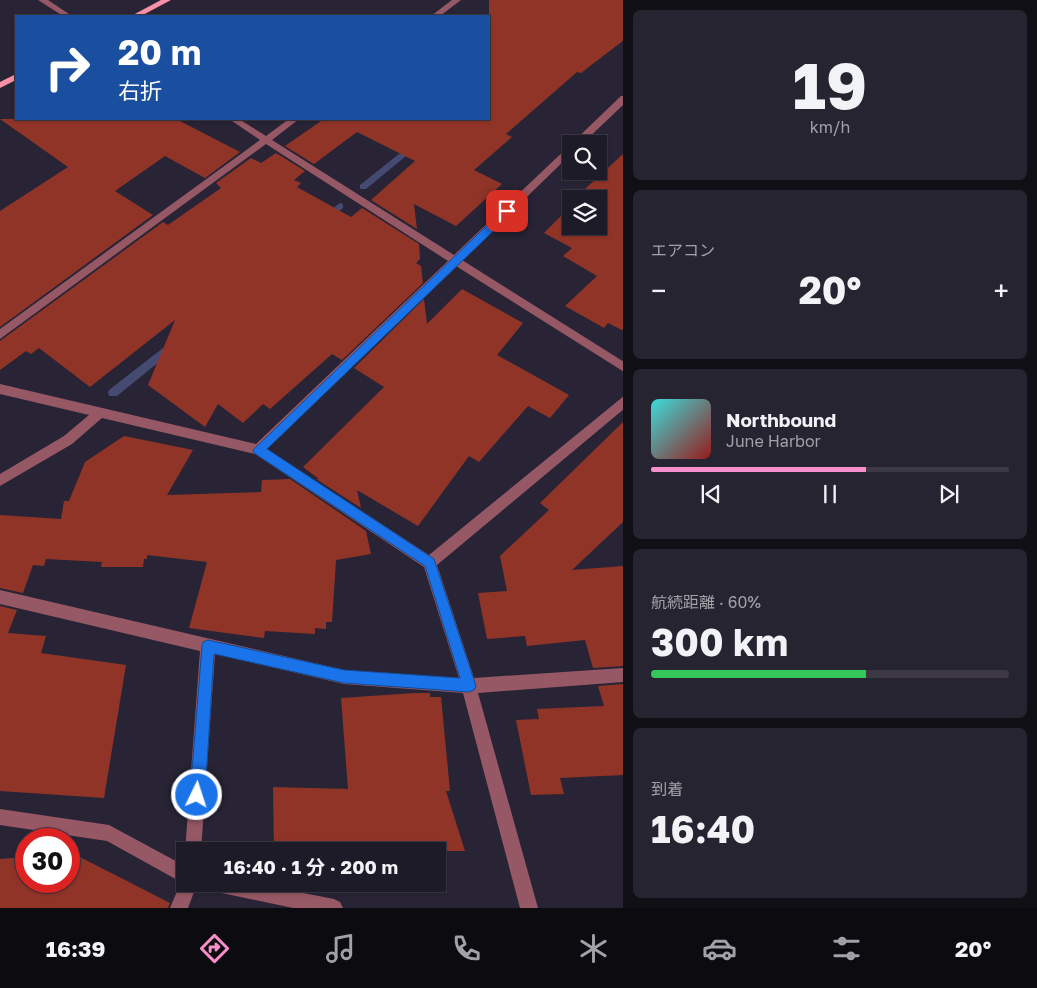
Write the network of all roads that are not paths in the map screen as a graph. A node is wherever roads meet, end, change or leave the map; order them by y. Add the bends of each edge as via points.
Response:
1 (42, 0) edge
2 (167, 0) edge
3 (457, 0) edge
4 (66, 15) edge
5 (137, 15) edge
6 (436, 15) edge
7 (15, 78) edge
8 (0, 85) edge
9 (623, 98) edge
10 (235, 120) edge
11 (294, 120) edge
12 (585, 135) edge
13 (267, 139) junction
14 (562, 158) edge
15 (456, 261) junction
16 (0, 335) edge
17 (623, 368) edge
18 (0, 389) edge
19 (623, 401) edge
20 (99, 413) junction
21 (258, 450) junction
22 (0, 481) edge
23 (430, 563) junction
24 (0, 597) edge
25 (208, 646) junction
26 (623, 675) edge
27 (469, 686) junction
28 (0, 817) edge
29 (194, 842) edge
30 (176, 870) edge
31 (186, 892) edge
32 (256, 892) edge
33 (179, 908) edge
34 (334, 908) edge
35 (529, 908) edge

1 - 4 street
2 - 5 main road
3 - 6 street
7 - 8 main road
9 - 12 street
10 - 13 street
11 - 13 street
13 - 15 street
13 - 16 street
14 - 15 street
15 - 17 street
15 - 21 street
18 - 20 street
19 - 23 street
20 - 21 street
20 - 22 street via 68,440
21 - 23 street
23 - 27 street
24 - 25 street
25 - 27 street via 344,677
25 - 29 street
26 - 27 street
27 - 35 street
28 - 30 street via 109,833
31 - 33 street
32 - 34 street

